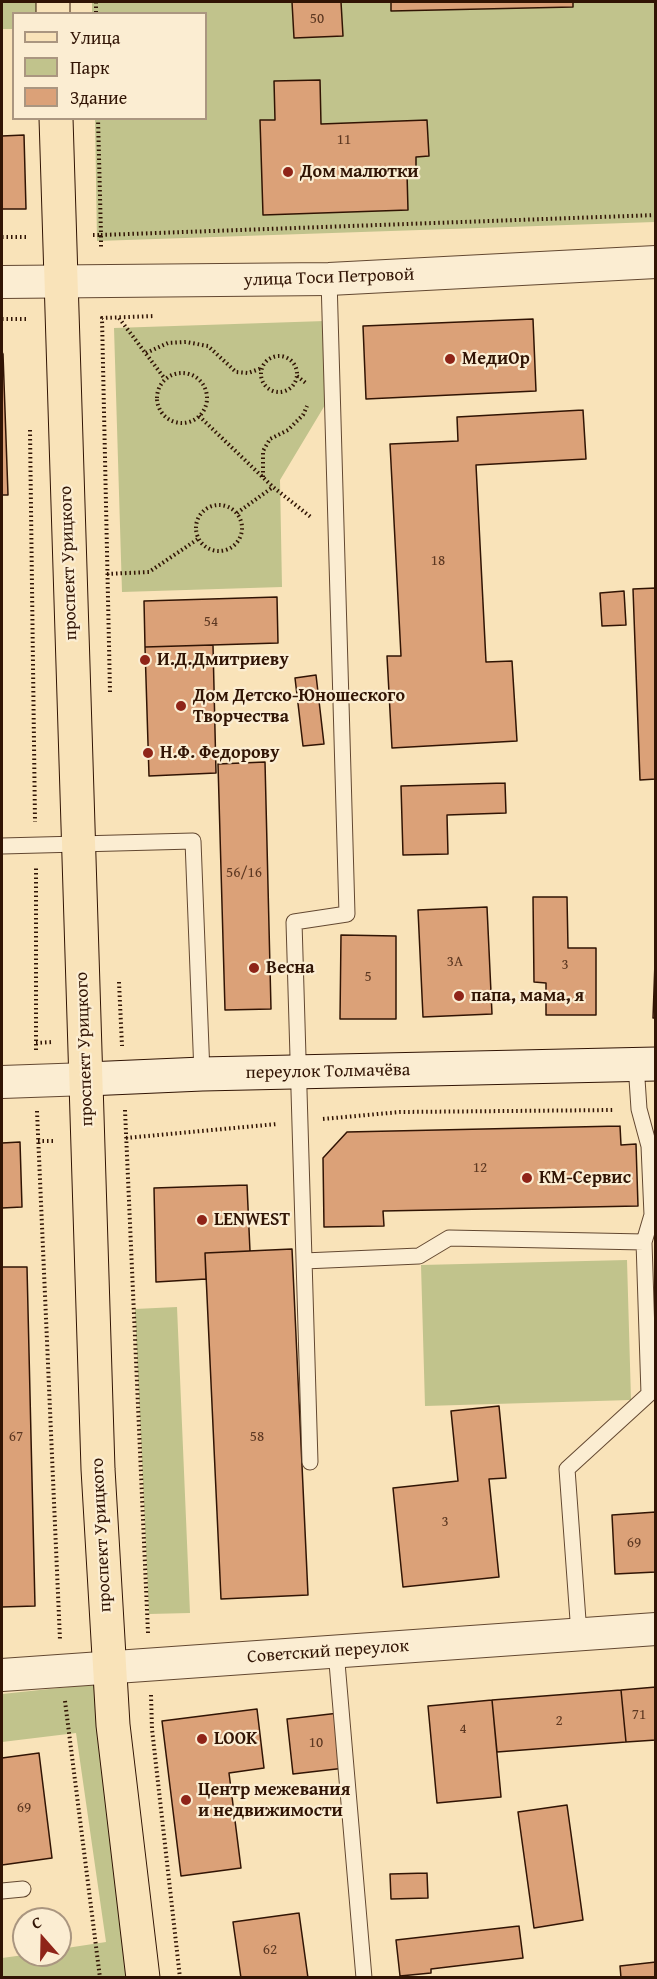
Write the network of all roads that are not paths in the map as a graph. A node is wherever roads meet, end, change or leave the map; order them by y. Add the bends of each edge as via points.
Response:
1 (56, 120) edge
2 (656, 262) edge
3 (329, 279) junction
4 (14, 282) edge
5 (60, 282) junction
6 (77, 844) junction
7 (2, 846) edge
8 (646, 1064) edge
9 (298, 1073) junction
10 (202, 1074) junction
11 (87, 1079) junction
12 (2, 1082) edge
13 (644, 1242) junction
14 (304, 1261) junction
15 (310, 1462) dead end
16 (656, 1629) edge
17 (579, 1634) junction
18 (336, 1651) junction
19 (109, 1668) junction
20 (2, 1675) edge
21 (23, 1889) dead end
22 (2, 1891) edge
23 (143, 1977) edge
24 (364, 1977) edge

1 - 5 main road, проспект Урицкого
2 - 3 street, улица Тоси Петровой
3 - 5 street, улица Тоси Петровой
3 - 9 lane via 347,914 294,922
4 - 5 street, улица Тоси Петровой
5 - 6 main road, проспект Урицкого
6 - 7 lane
6 - 10 lane via 193,841
6 - 11 main road, проспект Урицкого
8 - 9 main road, переулок Толмачёва
8 - 13 lane via 639,1109 649,1146 652,1215
9 - 10 main road, переулок Толмачёва
9 - 14 lane
10 - 11 main road, переулок Толмачёва
11 - 12 street, переулок Толмачёва
11 - 19 main road, проспект Урицкого via 98,1469
13 - 14 lane via 449,1238 419,1256
13 - 17 lane via 649,1394 567,1469
14 - 15 lane
16 - 17 street, Советский переулок
17 - 18 street, Советский переулок
18 - 19 street, Советский переулок
18 - 24 lane
19 - 20 street, Советский переулок
19 - 23 main road, проспект Урицкого
21 - 22 lane

